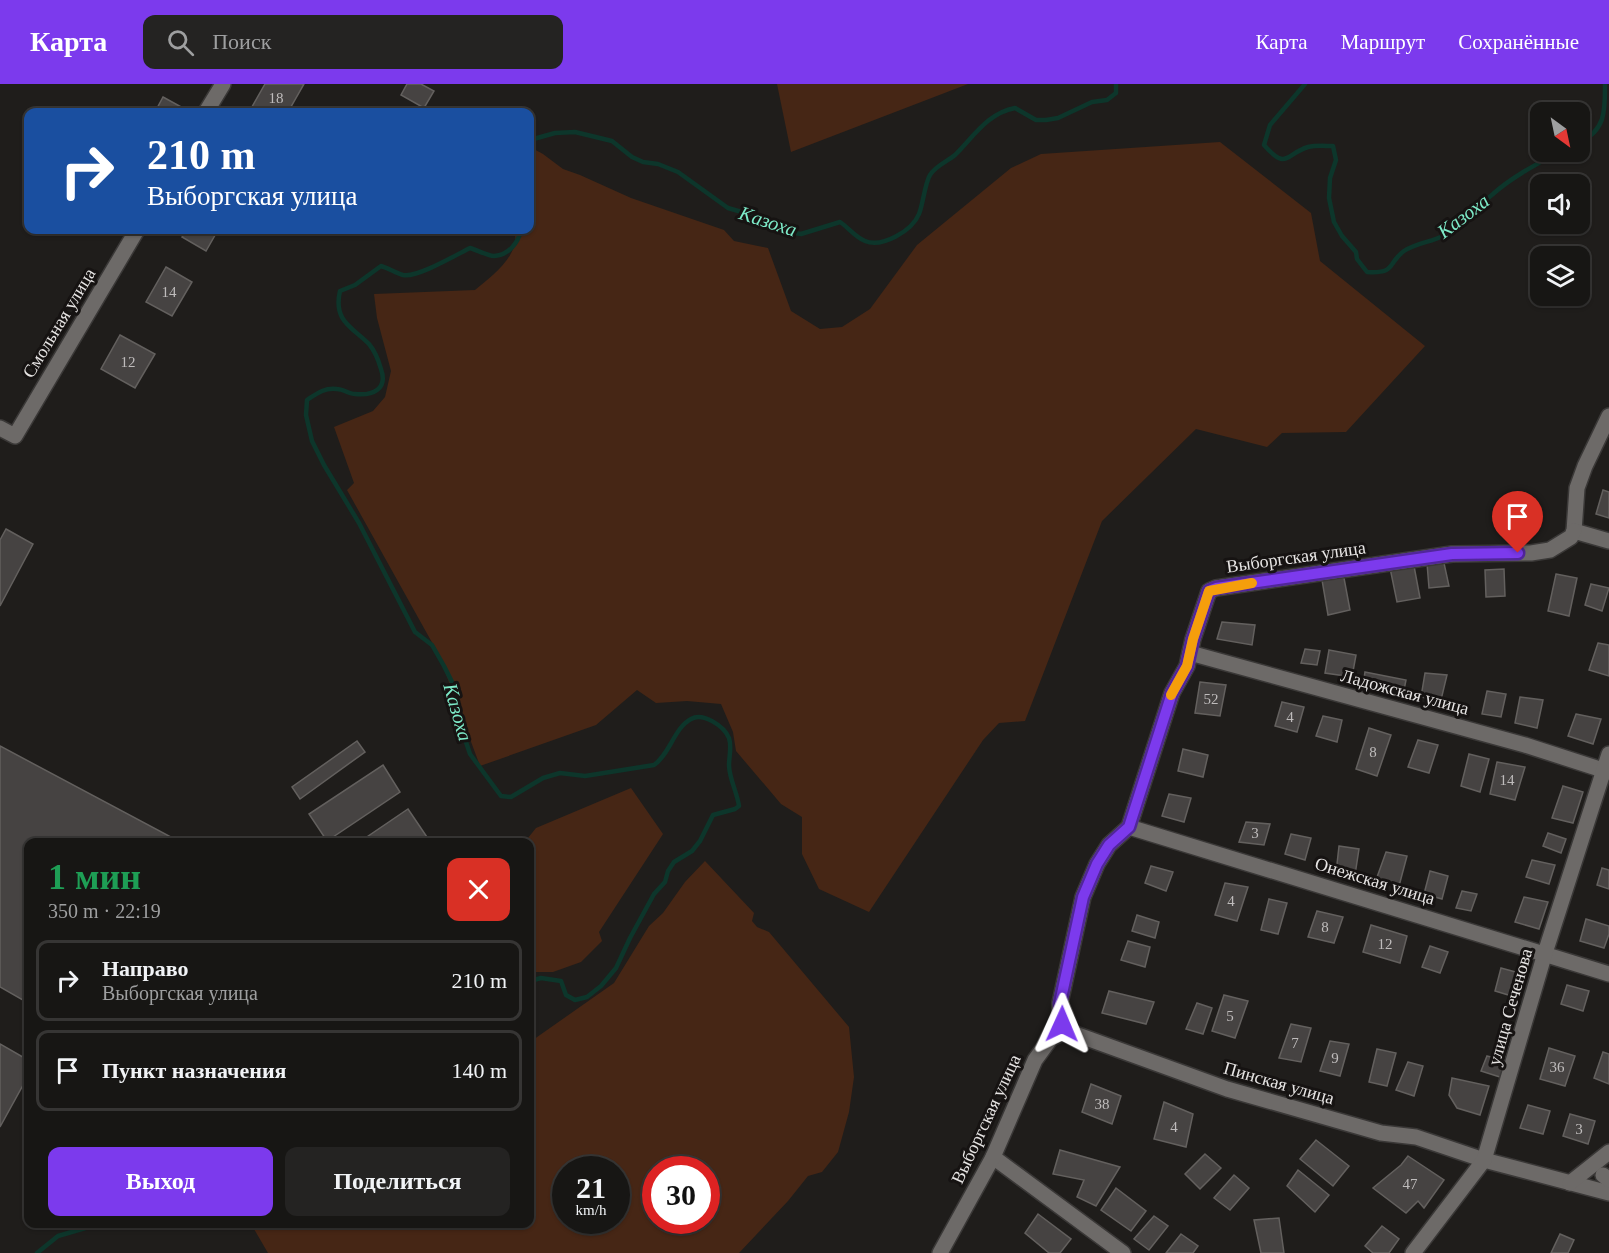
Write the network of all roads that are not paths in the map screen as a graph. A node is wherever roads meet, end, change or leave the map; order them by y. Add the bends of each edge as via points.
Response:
1 (223, 84) edge
2 (208, 108) edge
3 (135, 234) edge
4 (1609, 416) edge
5 (0, 428) edge
6 (1574, 531) junction
7 (1609, 542) edge
8 (1190, 653) junction
9 (1609, 754) edge
10 (1606, 771) edge
11 (1129, 827) junction
12 (1545, 953) junction
13 (1609, 974) edge
14 (1067, 1031) junction
15 (1609, 1152) edge
16 (993, 1157) junction
17 (1484, 1160) junction
18 (1570, 1183) junction
19 (1609, 1193) edge
20 (940, 1253) edge
21 (1123, 1253) edge
22 (1413, 1253) edge

1 - 2 street
3 - 5 street, Смольная улица via 15,436
4 - 6 street via 1577,488
6 - 7 street
6 - 8 street, Выборгская улица via 1550,550 1531,554 1452,554 1216,588 1209,591
8 - 10 street, Ладожская улица
8 - 11 street, Выборгская улица via 1172,693
9 - 10 street, улица Сеченова
10 - 12 street, улица Сеченова
11 - 12 street, Онежская улица
11 - 14 street, Выборгская улица via 1109,845 1083,897 1060,1003 1060,1018
12 - 13 street, Онежская улица
12 - 17 street, улица Сеченова
14 - 16 street, Выборгская улица via 1051,1038 1035,1060
14 - 17 street, Пинская улица via 1227,1089 1381,1133 1416,1137
15 - 18 street
16 - 20 street, Выборгская улица
16 - 21 street
17 - 18 street, Пинская улица
17 - 22 street, улица Сеченова
18 - 19 street, Пинская улица

